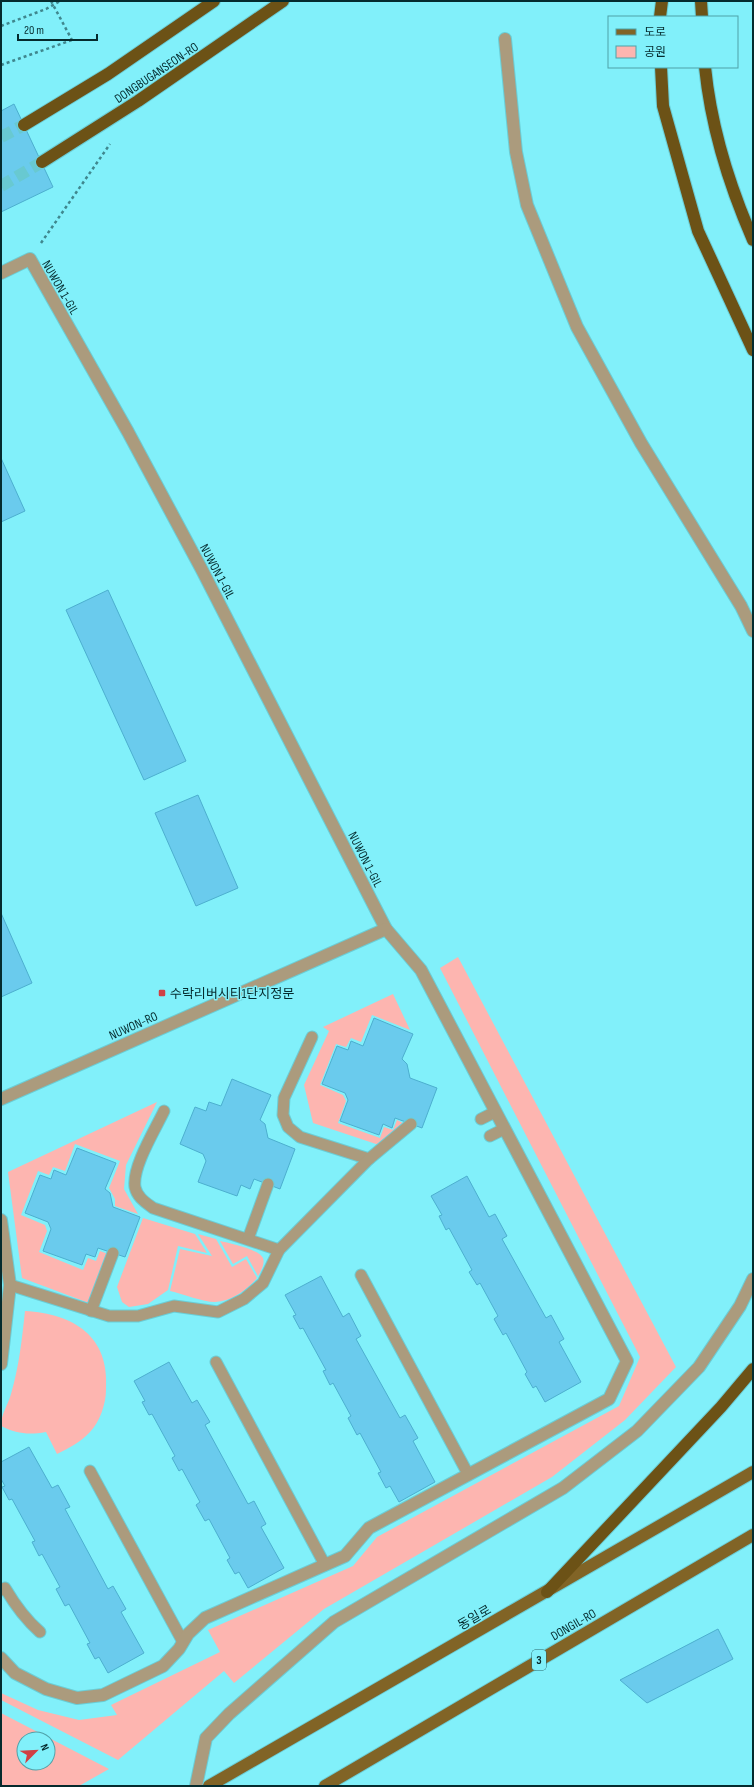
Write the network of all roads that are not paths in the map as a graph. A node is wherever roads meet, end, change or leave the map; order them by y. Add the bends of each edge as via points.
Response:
1 (214, 1) edge
2 (283, 1) edge
3 (662, 1) edge
4 (701, 1) edge
5 (660, 16) edge
6 (702, 16) edge
7 (505, 39) dead end
8 (661, 68) edge
9 (705, 68) edge
10 (24, 125) tunnel mouth
11 (42, 162) tunnel mouth
12 (753, 240) edge
13 (1, 273) edge
14 (753, 350) edge
15 (753, 631) edge
16 (386, 929) junction
17 (312, 1036) dead end
18 (1, 1099) edge
19 (164, 1111) dead end
20 (495, 1112) junction
21 (481, 1119) dead end
22 (411, 1124) dead end
23 (504, 1129) junction
24 (490, 1136) dead end
25 (369, 1159) junction
26 (268, 1184) dead end
27 (1, 1220) edge
28 (248, 1239) junction
29 (279, 1250) junction
30 (113, 1253) dead end
31 (362, 1275) dead end
32 (753, 1279) edge
33 (10, 1285) junction
34 (91, 1311) junction
35 (3, 1333) edge
36 (216, 1362) dead end
37 (1, 1364) edge
38 (753, 1369) edge
39 (90, 1471) dead end
40 (753, 1472) edge
41 (468, 1474) junction
42 (753, 1535) edge
43 (325, 1565) junction
44 (1, 1590) edge
45 (547, 1592) junction
46 (40, 1632) dead end
47 (183, 1642) junction
48 (1, 1658) edge
49 (196, 1786) edge
50 (209, 1786) edge
51 (325, 1786) edge

1 - 10 highway, DONGBUGANSEON-RO via 108,74
2 - 11 highway, DONGBUGANSEON-RO via 138,101
3 - 5 highway
4 - 6 highway
7 - 15 street via 516,152 527,205 577,327 641,443 741,606
8 - 14 highway via 663,106 698,231
9 - 12 highway via 724,163
13 - 16 street, NUWON 1-GIL via 30,259 128,432 202,570
16 - 18 street, NUWON-RO
16 - 20 street, NUWON 1-GIL via 420,970
17 - 25 lane via 284,1098 283,1115 288,1127 300,1136
19 - 28 lane via 136,1170 135,1187 141,1199 153,1208
20 - 21 lane
20 - 23 street, NUWON 1-GIL
22 - 25 lane
23 - 24 lane
23 - 41 street, NUWON 1-GIL via 627,1361 609,1399
25 - 29 lane
26 - 28 lane
27 - 33 street
28 - 29 lane
29 - 34 lane via 263,1283 244,1299 218,1312 174,1306 138,1316 109,1316
30 - 34 lane
31 - 41 lane
32 - 49 street via 740,1306 699,1367 637,1431 563,1488 334,1622 228,1714 206,1738
33 - 34 lane
33 - 35 street
35 - 37 street
36 - 43 lane
38 - 45 highway via 721,1407
39 - 47 lane
40 - 45 main road, 동일로
41 - 43 street via 369,1528 345,1556
42 - 51 main road, DONGIL-RO / 3
43 - 47 street via 205,1618
44 - 46 lane via 5,1588 19,1610
45 - 50 main road, 동일로
47 - 48 street via 163,1666 103,1695 77,1698 46,1689 15,1673

